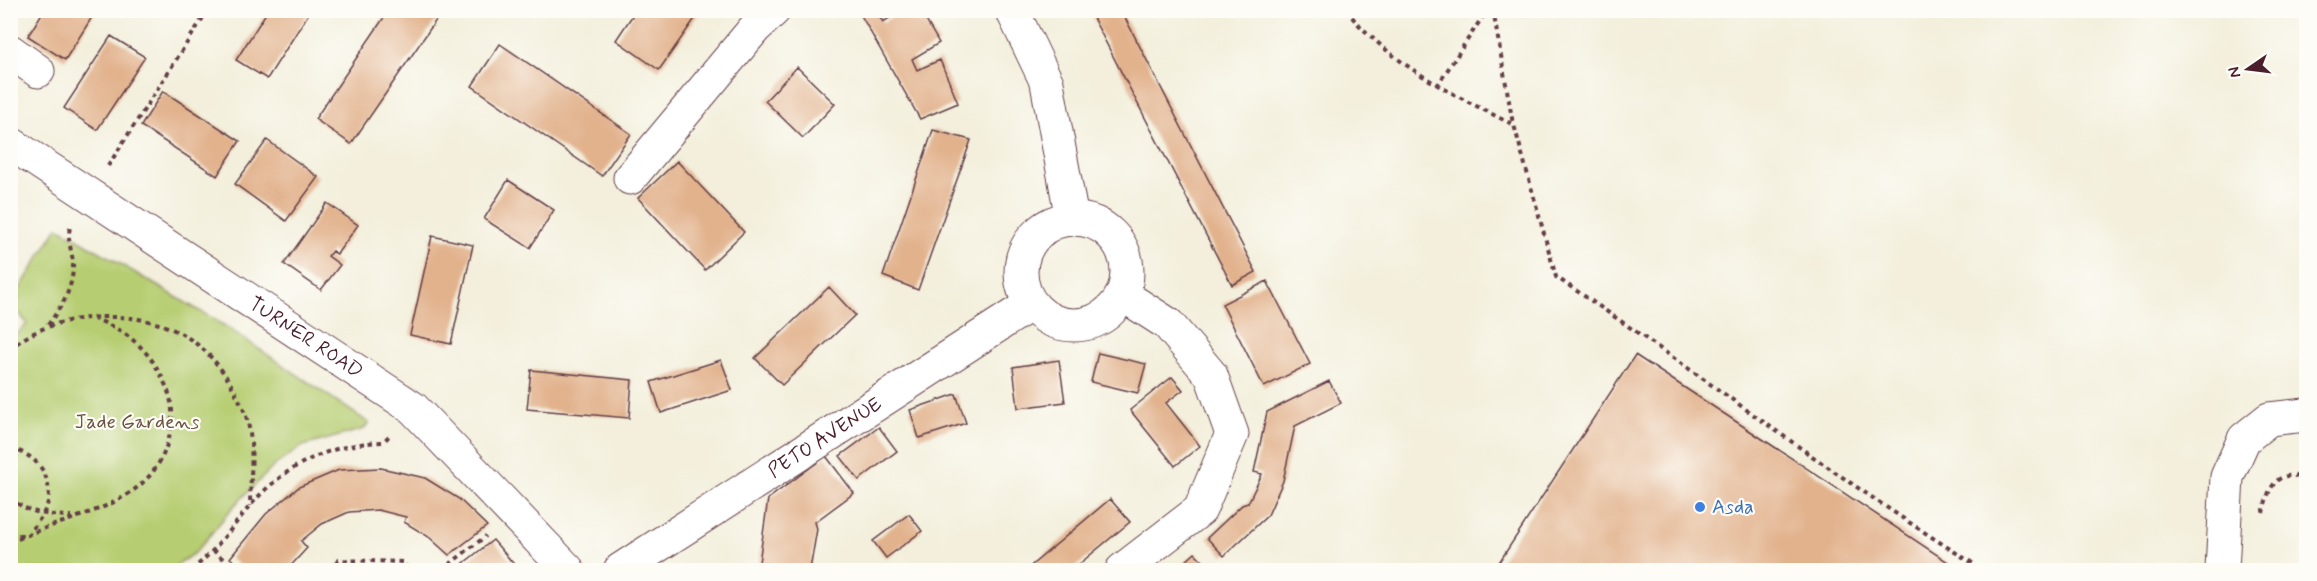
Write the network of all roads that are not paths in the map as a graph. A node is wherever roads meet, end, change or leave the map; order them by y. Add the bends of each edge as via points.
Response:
1 (774, 10) edge
2 (1011, 10) edge
3 (10, 51) edge
4 (38, 71) dead end
5 (10, 143) edge
6 (630, 178) dead end
7 (1072, 219) junction
8 (1123, 295) junction
9 (1031, 304) junction
10 (2307, 415) edge
11 (568, 570) edge
12 (620, 570) edge
13 (1122, 570) edge
14 (2222, 570) edge

1 - 6 street via 755,28 696,115
2 - 7 street via 1047,83
3 - 4 street
5 - 11 street, TURNER ROAD via 82,207 413,408
7 - 8 street via 1106,229 1118,243 1126,259 1128,277
7 - 9 street via 1041,230 1023,257 1021,273
8 - 9 street via 1097,321 1080,326 1061,324
8 - 13 street via 1168,324 1211,375 1232,434 1200,510
9 - 12 street, PETO AVENUE
10 - 14 street via 2269,420 2244,439 2227,477

